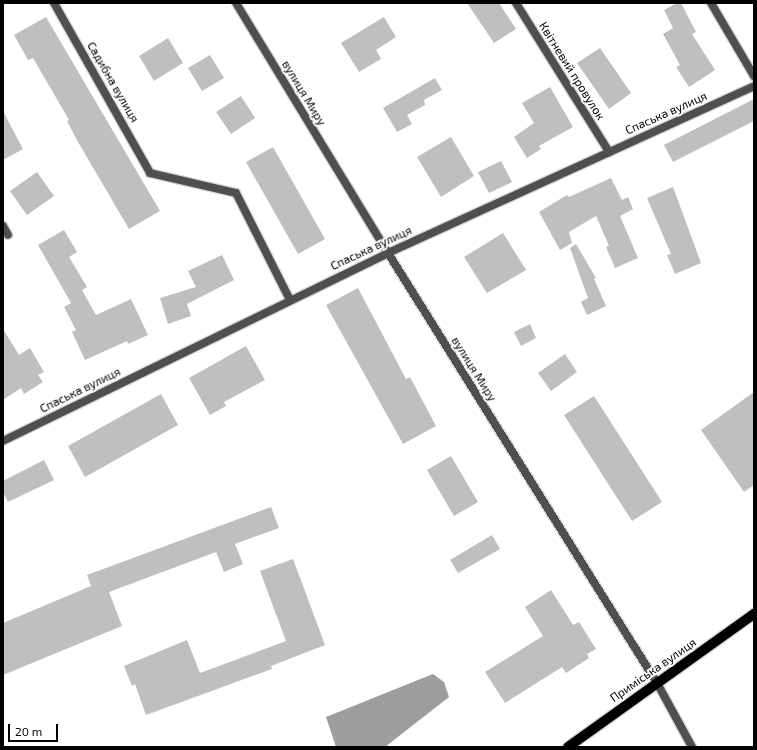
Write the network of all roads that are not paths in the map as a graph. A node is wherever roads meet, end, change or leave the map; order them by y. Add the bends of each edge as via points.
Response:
1 (54, 3) edge
2 (236, 3) edge
3 (516, 3) edge
4 (711, 3) edge
5 (754, 76) edge
6 (754, 86) edge
7 (609, 152) junction
8 (3, 226) edge
9 (8, 235) dead end
10 (388, 253) junction
11 (290, 300) junction
12 (3, 441) edge
13 (754, 614) edge
14 (657, 684) junction
15 (568, 747) edge
16 (692, 747) edge

1 - 11 street, Садибна вулиця via 150,173 236,193
2 - 10 street, вулиця Миру
3 - 7 street, Квітневий провулок
4 - 5 street
6 - 7 street, Спаська вулиця
7 - 10 street, Спаська вулиця
8 - 9 street
10 - 11 street, Спаська вулиця
10 - 14 street, вулиця Миру
11 - 12 street, Спаська вулиця
13 - 14 main road, Приміська вулиця
14 - 15 main road, Приміська вулиця
14 - 16 street, вулиця Миру

